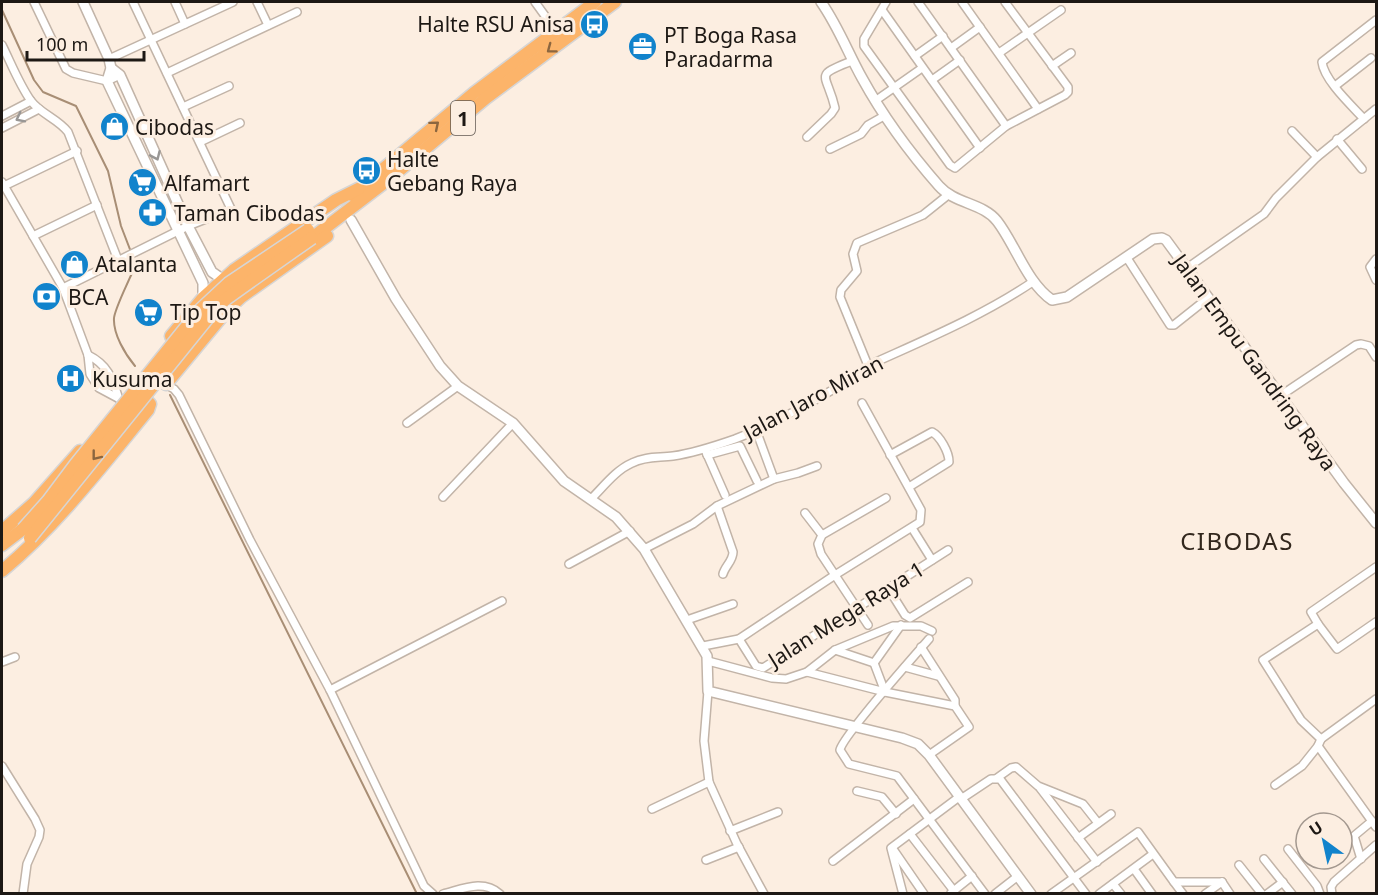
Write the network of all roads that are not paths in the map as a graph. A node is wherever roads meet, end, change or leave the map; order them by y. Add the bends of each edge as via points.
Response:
1 (34, 2) edge
2 (83, 2) edge
3 (133, 2) edge
4 (175, 2) edge
5 (233, 2) edge
6 (257, 2) edge
7 (535, 2) edge
8 (595, 2) edge
9 (615, 2) edge
10 (821, 2) edge
11 (886, 2) edge
12 (918, 2) edge
13 (962, 2) edge
14 (1005, 2) edge
15 (218, 5) edge
16 (882, 10) junction
17 (1061, 10) dead end
18 (297, 12) dead end
19 (1377, 20) edge
20 (185, 24) junction
21 (268, 25) junction
22 (980, 27) junction
23 (556, 31) junction
24 (1028, 33) junction
25 (943, 36) junction
26 (151, 40) junction
27 (2, 45) edge
28 (951, 48) junction
29 (999, 53) junction
30 (1071, 53) dead end
31 (915, 56) junction
32 (1371, 58) dead end
33 (960, 60) junction
34 (852, 61) junction
35 (110, 63) junction
36 (1052, 66) junction
37 (922, 68) junction
38 (167, 73) junction
39 (120, 75) junction
40 (932, 80) junction
41 (106, 81) junction
42 (229, 86) dead end
43 (1335, 86) junction
44 (893, 89) junction
45 (31, 101) junction
46 (875, 101) junction
47 (183, 107) junction
48 (39, 109) junction
49 (1038, 109) junction
50 (1377, 109) edge
51 (2, 116) edge
52 (884, 116) junction
53 (1364, 119) junction
54 (240, 123) dead end
55 (1006, 126) junction
56 (2, 128) edge
57 (1292, 131) dead end
58 (807, 137) dead end
59 (1337, 139) junction
60 (200, 142) junction
61 (980, 148) junction
62 (830, 149) dead end
63 (77, 151) junction
64 (1317, 157) junction
65 (1362, 169) dead end
66 (3, 184) edge
67 (362, 194) junction
68 (948, 195) junction
69 (97, 205) junction
70 (351, 220) junction
71 (188, 226) junction
72 (178, 231) junction
73 (33, 236) junction
74 (1127, 258) junction
75 (122, 259) junction
76 (1377, 259) edge
77 (1187, 268) junction
78 (222, 279) junction
79 (1377, 280) edge
80 (1034, 281) junction
81 (63, 288) junction
82 (203, 298) junction
83 (1208, 298) junction
84 (88, 355) junction
85 (1376, 356) edge
86 (150, 364) junction
87 (869, 368) junction
88 (152, 384) junction
89 (166, 384) junction
90 (458, 386) junction
91 (142, 396) junction
92 (1280, 396) junction
93 (121, 399) junction
94 (862, 403) dead end
95 (407, 423) dead end
96 (513, 423) junction
97 (756, 430) junction
98 (706, 452) junction
99 (890, 455) junction
100 (817, 466) dead end
101 (774, 479) junction
102 (757, 481) dead end
103 (909, 486) junction
104 (725, 495) dead end
105 (443, 497) dead end
106 (886, 498) dead end
107 (591, 499) junction
108 (717, 506) junction
109 (805, 513) dead end
110 (1377, 523) edge
111 (912, 528) junction
112 (2, 531) edge
113 (630, 531) junction
114 (26, 533) junction
115 (822, 536) junction
116 (2, 545) edge
117 (644, 549) junction
118 (948, 550) dead end
119 (932, 560) junction
120 (2, 561) edge
121 (569, 564) dead end
122 (1377, 567) edge
123 (2, 571) edge
124 (723, 574) dead end
125 (835, 575) junction
126 (968, 582) dead end
127 (888, 588) junction
128 (502, 601) dead end
129 (732, 604) dead end
130 (856, 608) junction
131 (687, 620) junction
132 (1377, 622) edge
133 (1318, 624) junction
134 (868, 625) dead end
135 (901, 625) junction
136 (932, 631) dead end
137 (739, 639) junction
138 (929, 639) dead end
139 (703, 646) junction
140 (921, 647) junction
141 (835, 650) junction
142 (15, 657) dead end
143 (708, 661) junction
144 (2, 662) edge
145 (874, 663) junction
146 (905, 667) junction
147 (807, 672) junction
148 (938, 676) junction
149 (330, 690) junction
150 (708, 691) junction
151 (885, 692) junction
152 (1377, 699) edge
153 (955, 706) junction
154 (855, 727) junction
155 (1320, 742) junction
156 (929, 754) junction
157 (2, 766) edge
158 (997, 778) junction
159 (709, 782) junction
160 (1275, 784) dead end
161 (1038, 786) junction
162 (857, 791) dead end
163 (960, 798) junction
164 (914, 800) junction
165 (652, 809) dead end
166 (778, 812) dead end
167 (896, 814) junction
168 (1111, 814) dead end
169 (930, 819) junction
170 (1098, 823) junction
171 (1374, 824) edge
172 (730, 831) junction
173 (910, 834) junction
174 (1078, 838) junction
175 (1377, 845) edge
176 (739, 847) junction
177 (1288, 849) dead end
178 (892, 850) junction
179 (1153, 855) junction
180 (1264, 859) dead end
181 (1361, 859) junction
182 (706, 860) dead end
183 (833, 861) dead end
184 (1097, 862) junction
185 (1239, 865) dead end
186 (1134, 869) junction
187 (972, 876) junction
188 (1018, 876) junction
189 (1074, 878) junction
190 (1174, 882) junction
191 (1222, 882) junction
192 (1283, 882) junction
193 (1113, 884) junction
194 (952, 892) edge
195 (23, 894) edge
196 (433, 894) edge
197 (443, 894) edge
198 (500, 894) edge
199 (764, 894) edge
200 (903, 894) edge
201 (924, 894) edge
202 (985, 894) edge
203 (995, 894) edge
204 (1031, 894) edge
205 (1051, 894) edge
206 (1086, 894) edge
207 (1099, 894) edge
208 (1121, 894) edge
209 (1152, 894) edge
210 (1183, 894) edge
211 (1205, 894) edge
212 (1230, 894) edge
213 (1262, 894) edge
214 (1268, 894) edge
215 (1292, 894) edge
216 (1320, 894) edge
217 (1332, 894) edge

1 - 41 street via 66,69
2 - 35 street
3 - 26 street
4 - 20 street
5 - 15 street
6 - 21 street
7 - 23 street
8 - 23 highway, 1
9 -> 67 highway, 1
10 - 34 street, Jalan Empu Gandring Raya
11 - 16 street
12 - 25 street
13 - 22 street
14 - 24 street
15 - 20 street
16 - 31 street
16 - 44 street via 864,39 864,46
17 - 24 street
18 - 21 street
19 - 43 street via 1322,62
20 - 26 street
21 - 38 street
22 - 28 street
22 - 29 street
67 -> 23 highway, 1 via 466,100
24 - 29 street
24 - 36 street
25 - 28 street
25 - 31 street
26 - 35 street
26 - 38 street
27 - 45 street
28 - 33 street
29 - 49 street
30 - 36 street
31 - 37 street
32 - 43 street
33 - 40 street
33 - 55 street
34 - 46 street, Jalan Empu Gandring Raya
34 - 58 street via 827,72 825,79 835,108
35 - 39 street
35 - 41 street
36 - 49 street via 1068,92
37 - 40 street
37 - 44 street
38 - 47 street
39 - 41 street
39 -> 71 street
40 - 61 street
41 - 72 street
42 - 47 street
43 - 53 street
44 - 46 street
44 - 61 street via 952,168
45 - 48 street
45 - 51 street
46 - 52 street, Jalan Empu Gandring Raya
47 - 60 street
48 -> 56 street
48 - 63 street via 59,122
49 - 55 street
50 - 53 street
52 - 62 street via 861,134
52 - 68 street, Jalan Empu Gandring Raya
53 - 59 street
54 - 60 street
55 - 61 street
57 - 64 street
59 - 64 street
59 - 65 street
60 - 71 street via 231,209
63 - 66 street
63 - 69 street
64 - 77 street via 1264,214
66 - 73 street
67 - 70 highway
67 - 78 highway via 336,200
67 - 114 highway, 1, bridge via 215,309
68 - 80 street, Jalan Empu Gandring Raya via 993,216
68 - 87 street via 923,215 857,243 853,254 857,271 840,297
69 - 73 street
69 - 75 street
70 - 89 highway via 240,297
70 - 90 street via 425,345
71 - 72 street
71 - 78 street via 212,272
72 - 75 street
72 - 82 street via 203,283
73 - 81 street
74 - 77 street, Jalan Empu Gandring Raya via 1150,241 1162,238
74 - 80 street, Jalan Empu Gandring Raya via 1067,297 1052,300
74 - 83 street via 1170,325
75 - 81 street
76 - 79 street via 1370,267
77 - 83 street, Jalan Empu Gandring Raya
78 - 82 highway
80 - 87 street, Jalan Jaro Miran
81 - 84 street
82 - 86 highway
83 - 92 street, Jalan Empu Gandring Raya
84 - 93 street via 100,361
84 - 93 street via 90,374 99,388
85 - 92 street via 1369,346 1356,345
86 - 88 highway via 147,377
86 - 93 highway
87 - 97 street, Jalan Jaro Miran
88 - 89 street
88 - 91 street
89 - 149 street via 178,395
90 - 95 street
90 - 96 street
91 - 93 street via 131,403
91 - 123 highway via 149,403 148,410 91,480 31,546
92 - 110 street, Jalan Empu Gandring Raya
93 - 112 highway via 34,503
94 - 99 street
96 - 105 street
96 - 107 street via 564,481
97 - 98 street, Jalan Jaro Miran
97 - 101 street
98 - 102 street via 740,446
98 - 104 street
98 - 107 street, Jalan Jaro Miran via 644,458 622,469
99 - 103 street
99 - 103 street via 932,432 936,434 950,462
100 - 101 street
101 - 108 street
103 - 111 street via 922,515
106 - 115 street
107 - 113 street
108 - 117 street via 693,524
108 - 124 street via 734,552
109 - 115 street
111 - 119 street, Jalan Mega Raya 1
111 - 125 street
113 - 117 street
113 - 121 street
114 - 116 highway, 1
114 - 120 highway, 1
115 - 125 street via 818,549
117 - 131 street
118 - 119 street, Jalan Mega Raya 1
119 - 127 street, Jalan Mega Raya 1
122 - 133 street via 1312,610
125 - 130 street
125 - 137 street
126 - 127 street via 910,618
127 - 130 street, Jalan Mega Raya 1
128 - 149 street
129 - 131 street
130 - 134 street
130 - 137 street, Jalan Mega Raya 1 via 763,668 756,666
131 - 139 street
132 - 133 street via 1339,648
133 - 155 street via 1263,660 1301,720
135 - 136 street
135 - 141 street
135 - 145 street
137 - 139 street
138 - 140 street
139 - 143 street
140 - 146 street
140 - 148 street
141 - 145 street
141 - 147 street
142 - 144 street
143 - 147 street via 778,679
143 - 150 street
145 - 151 street
146 - 148 street
146 - 151 street
147 - 151 street
148 - 153 street
149 - 196 street via 420,879
150 - 154 street
150 - 159 street via 704,741
151 - 153 street
151 - 154 street
152 - 155 street
153 - 156 street via 969,727
154 - 156 street via 911,741
154 - 164 street via 840,747 847,762 896,776
155 - 160 street via 1302,766
155 - 171 street
156 - 163 street
157 - 195 street via 40,830 27,864
158 - 161 street via 1016,767
158 - 163 street
158 - 189 street
159 - 165 street
159 - 172 street
161 - 170 street via 1083,804
161 - 174 street
162 - 167 street via 882,797
163 - 169 street
163 - 188 street
164 - 167 street
164 - 169 street
166 - 172 street
167 - 183 street
168 - 170 street
169 - 173 street
169 - 187 street
170 - 174 street
171 - 181 street via 1353,836
172 - 176 street
173 - 178 street
173 - 194 street
174 - 184 street
175 - 181 street
176 - 182 street
176 - 199 street
177 - 216 street
178 - 200 street
178 - 201 street
179 - 184 street via 1138,832
179 - 186 street
179 - 190 street
180 - 192 street
181 - 217 street via 1330,886
184 - 189 street
185 - 213 street
186 - 193 street
186 - 209 street
187 - 194 street
187 - 202 street
188 - 203 street
188 - 204 street
189 - 205 street
189 - 206 street
190 - 191 street
190 - 210 street
191 - 211 street
191 - 212 street
192 - 214 street
192 - 215 street
193 - 207 street
193 - 208 street
197 - 198 street via 485,885

